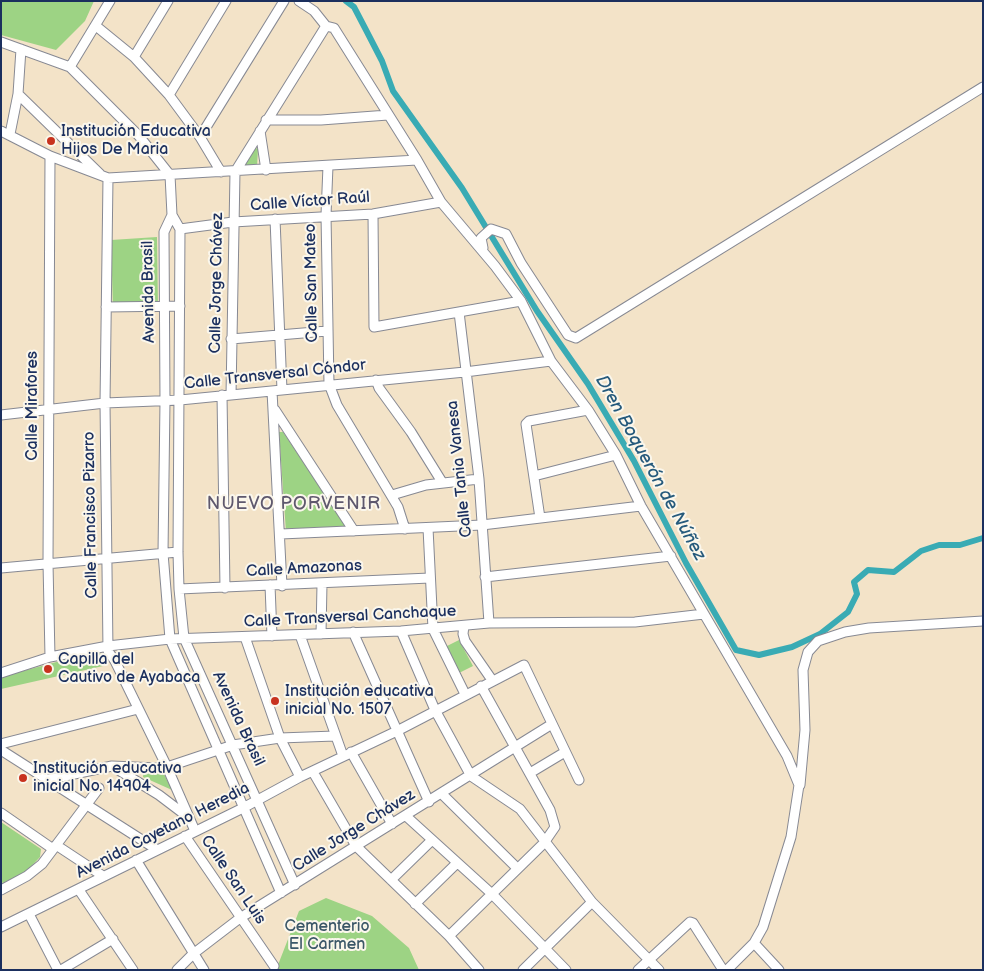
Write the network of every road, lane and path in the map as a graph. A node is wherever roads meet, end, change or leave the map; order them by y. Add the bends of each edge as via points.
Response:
1 (110, 1) edge
2 (168, 1) edge
3 (226, 1) edge
4 (284, 1) edge
5 (299, 1) edge
6 (96, 26) junction
7 (326, 26) junction
8 (1, 42) edge
9 (21, 49) junction
10 (134, 58) junction
11 (70, 67) junction
12 (983, 86) edge
13 (18, 94) junction
14 (169, 95) junction
15 (388, 115) junction
16 (266, 120) junction
17 (260, 131) junction
18 (6, 133) edge
19 (200, 137) junction
20 (50, 156) junction
21 (417, 160) junction
22 (328, 166) junction
23 (266, 170) junction
24 (221, 172) junction
25 (235, 172) junction
26 (170, 175) junction
27 (105, 177) junction
28 (441, 202) junction
29 (373, 214) junction
30 (172, 215) junction
31 (326, 215) junction
32 (275, 219) junction
33 (234, 222) junction
34 (180, 229) junction
35 (484, 253) junction
36 (521, 301) junction
37 (180, 306) junction
38 (106, 307) junction
39 (164, 307) junction
40 (459, 312) junction
41 (327, 331) junction
42 (280, 336) junction
43 (231, 339) junction
44 (551, 361) junction
45 (464, 372) junction
46 (376, 380) junction
47 (329, 384) junction
48 (277, 391) junction
49 (226, 395) junction
50 (180, 400) junction
51 (165, 401) junction
52 (105, 403) junction
53 (274, 409) junction
54 (588, 410) junction
55 (48, 411) junction
56 (1, 415) edge
57 (616, 455) junction
58 (534, 476) junction
59 (479, 479) junction
60 (442, 482) junction
61 (392, 495) junction
62 (642, 506) junction
63 (540, 518) junction
64 (482, 525) junction
65 (428, 528) junction
66 (405, 529) junction
67 (354, 531) junction
68 (281, 534) junction
69 (178, 552) junction
70 (164, 553) junction
71 (670, 556) junction
72 (105, 559) junction
73 (48, 563) junction
74 (1, 568) edge
75 (485, 576) junction
76 (430, 578) junction
77 (322, 584) junction
78 (270, 586) junction
79 (282, 586) junction
80 (224, 588) junction
81 (179, 589) junction
82 (704, 614) junction
83 (983, 621) edge
84 (489, 623) junction
85 (464, 626) junction
86 (433, 629) junction
87 (401, 631) junction
88 (353, 632) junction
89 (322, 634) junction
90 (300, 635) junction
91 (272, 636) junction
92 (244, 637) junction
93 (184, 638) junction
94 (170, 639) junction
95 (108, 646) junction
96 (50, 657) junction
97 (1, 673) edge
98 (492, 680) junction
99 (481, 686) junction
100 (465, 694) junction
101 (138, 709) junction
102 (435, 710) junction
103 (552, 724) junction
104 (397, 731) junction
105 (335, 736) junction
106 (280, 738) junction
107 (1, 744) edge
108 (233, 745) junction
109 (515, 747) junction
110 (218, 749) junction
111 (1, 750) edge
112 (565, 752) junction
113 (347, 754) junction
114 (112, 766) junction
115 (167, 766) junction
116 (313, 772) junction
117 (530, 773) junction
118 (300, 776) junction
119 (471, 776) junction
120 (46, 780) junction
121 (579, 780) dead end
122 (800, 785) junction
123 (99, 788) dead end
124 (442, 794) junction
125 (258, 800) junction
126 (429, 802) junction
127 (87, 805) junction
128 (243, 808) junction
129 (1, 813) edge
130 (406, 816) junction
131 (188, 817) junction
132 (392, 824) junction
133 (195, 831) junction
134 (185, 836) junction
135 (432, 840) junction
136 (544, 843) junction
137 (356, 846) junction
138 (54, 847) junction
139 (156, 849) junction
140 (136, 860) junction
141 (457, 863) junction
142 (517, 868) junction
143 (103, 876) junction
144 (391, 880) junction
145 (295, 885) junction
146 (1, 890) edge
147 (79, 890) junction
148 (281, 893) junction
149 (492, 894) junction
150 (592, 902) junction
151 (415, 904) junction
152 (29, 914) junction
153 (240, 918) junction
154 (1, 927) edge
155 (449, 936) junction
156 (113, 939) junction
157 (754, 943) junction
158 (546, 948) junction
159 (192, 954) junction
160 (648, 960) junction
161 (274, 966) dead end
162 (60, 970) edge
163 (133, 970) edge
164 (177, 970) edge
165 (204, 970) edge
166 (480, 970) edge
167 (523, 970) edge
168 (566, 970) edge
169 (638, 970) edge
170 (659, 970) edge
171 (725, 970) edge
172 (779, 970) edge

1 - 6 street
2 - 10 street
3 - 14 street
4 - 19 street
5 - 7 street via 314,11
6 - 10 street
6 - 11 street
7 - 15 street via 334,28
7 - 16 street
8 - 9 street
9 - 11 street
9 - 13 street
10 - 14 street
11 - 26 street via 139,136
12 - 35 street via 576,338 568,335 506,234 487,231 481,243
13 - 18 street
13 - 27 street
14 - 19 street
15 - 16 street
15 - 21 street
16 - 17 street
17 - 23 street
17 - 25 street
18 - 20 street
19 - 24 street
20 - 27 street
20 - 55 street, Calle Mirafores
21 - 22 street
21 - 28 street
22 - 23 street
22 - 31 street, Calle San Mateo
23 - 25 street
24 - 25 street
24 - 26 street
25 - 33 street, Calle Jorge Chávez
26 - 27 street
26 - 30 street
27 - 38 street, Calle Francisco Pizarro
28 - 29 street, Calle Víctor Raúl
28 - 35 street
29 - 31 street, Calle Víctor Raúl
29 - 40 street via 374,327
30 - 34 street, Avenida Brasil
30 - 39 street, Avenida Brasil via 164,232
31 - 32 street, Calle Víctor Raúl
31 - 41 street, Calle San Mateo
32 - 33 street, Calle Víctor Raúl
32 - 42 street
33 - 34 street, Calle Víctor Raúl
33 - 43 street, Calle Jorge Chávez
34 - 37 street, Avenida Brasil
35 - 36 street
36 - 40 street
36 - 44 street
37 - 39 street
37 - 50 street, Avenida Brasil
38 - 39 street
38 - 52 street, Calle Francisco Pizarro
39 - 51 street, Avenida Brasil
40 - 45 street, Calle Tania Vanesa
41 - 42 street
41 - 47 street, Calle San Mateo
42 - 43 street
42 - 48 street
43 - 49 street, Calle Jorge Chávez
44 - 45 street, Calle Transversal Cóndor
44 - 54 street
45 - 46 street, Calle Transversal Cóndor
45 - 59 street, Calle Tania Vanesa
46 - 47 street, Calle Transversal Cóndor
46 - 60 street
47 - 48 street, Calle Transversal Cóndor
47 - 61 street, Calle San Mateo via 338,405
48 - 49 street, Calle Transversal Cóndor
48 - 53 street
49 - 50 street, Calle Transversal Cóndor
49 - 80 street, Calle Jorge Chávez
50 - 51 street, Calle Transversal Cóndor
50 - 69 street, Avenida Brasil
51 - 52 street, Calle Transversal Cóndor
51 - 70 street, Avenida Brasil
52 - 55 street, Calle Transversal Cóndor
52 - 72 street, Calle Francisco Pizarro
53 - 67 street
53 - 68 street
54 - 57 street
54 - 58 street via 526,422
55 - 56 street, Calle Transversal Cóndor
55 - 73 street, Calle Mirafores
57 - 58 street
57 - 62 street
58 - 63 street
59 - 60 street
59 - 64 street, Calle Tania Vanesa
60 - 61 street
61 - 66 street, Calle San Mateo
62 - 63 street
62 - 71 street
63 - 64 street
64 - 65 street
64 - 75 street, Calle Tania Vanesa
65 - 66 street
65 - 76 street
66 - 67 street
67 - 68 street
68 - 79 street
69 - 70 street
69 - 81 street, Avenida Brasil
70 - 72 street
70 - 94 street, Avenida Brasil
71 - 75 street
71 - 82 street
72 - 73 street
72 - 95 street, Calle Francisco Pizarro
73 - 74 street
73 - 96 street, Calle Mirafores
75 - 84 street, Calle Tania Vanesa
76 - 77 street, Calle Amazonas
76 - 86 street
77 - 79 street, Calle Amazonas
77 - 89 street
78 - 79 street, Calle Amazonas
78 - 80 street, Calle Amazonas
78 - 91 street
80 - 81 street, Calle Amazonas
81 - 93 street, Avenida Brasil
82 - 84 street, Calle Transversal Canchaque via 635,622
82 - 122 street via 770,725
83 - 122 street via 869,628 818,641 808,652 803,670 805,730
84 - 85 street, Calle Transversal Canchaque
85 - 86 street, Calle Transversal Canchaque
85 - 98 street via 465,641
86 - 87 street, Calle Transversal Canchaque
86 - 100 street
87 - 88 street, Calle Transversal Canchaque
87 - 102 street
88 - 89 street, Calle Transversal Canchaque
88 - 104 street
89 - 90 street, Calle Transversal Canchaque
90 - 91 street, Calle Transversal Canchaque
90 - 105 street
91 - 92 street, Calle Transversal Canchaque
92 - 93 street, Calle Transversal Canchaque
92 - 106 street
93 - 94 street, Calle Transversal Canchaque
93 - 108 street, Avenida Brasil
94 - 95 street, Calle Transversal Canchaque
94 - 110 street, Avenida Brasil
95 - 96 street, Calle Transversal Canchaque
95 - 101 street, Calle Francisco Pizarro
96 - 97 street, Calle Transversal Canchaque
98 - 99 street, Avenida Cayetano Heredia
98 - 103 street, Avenida Cayetano Heredia via 524,665
99 - 100 street, Avenida Cayetano Heredia
99 - 109 street
100 - 102 street, Avenida Cayetano Heredia
101 - 107 street
101 - 115 street, Calle Francisco Pizarro
102 - 104 street, Avenida Cayetano Heredia
102 - 119 street
103 - 109 street, Calle Jorge Chávez
103 - 112 street
104 - 113 street, Avenida Cayetano Heredia
104 - 126 street
105 - 106 street
105 - 113 street
106 - 108 street
106 - 118 street
108 - 110 street
108 - 125 street, Avenida Brasil
109 - 117 street
109 - 119 street, Calle Jorge Chávez
110 - 115 street
110 - 128 street, Avenida Brasil
111 - 120 street
112 - 117 street
112 - 121 street
113 - 116 street, Avenida Cayetano Heredia
113 - 132 street
114 - 115 street
114 - 120 street
114 - 131 street
115 - 131 street, Calle Francisco Pizarro
116 - 118 street, Avenida Cayetano Heredia
116 - 137 street
117 - 136 street via 554,821 554,831
118 - 125 street, Avenida Cayetano Heredia
119 - 124 street, Calle Jorge Chávez
119 - 136 street via 520,809
120 - 127 street
122 - 157 street via 791,837 763,928
123 - 127 street
124 - 126 street, Calle Jorge Chávez
124 - 142 street
125 - 128 street, Avenida Cayetano Heredia
125 - 145 street, Avenida Brasil
126 - 130 street, Calle Jorge Chávez
127 - 138 street
127 - 139 street
128 - 133 street, Avenida Cayetano Heredia
128 - 148 street, Avenida Brasil
129 - 138 street
130 - 132 street, Calle Jorge Chávez
130 - 135 street
131 - 133 street, Calle Francisco Pizarro
132 - 137 street, Calle Jorge Chávez
133 - 134 street, Avenida Cayetano Heredia
134 - 139 street, Avenida Cayetano Heredia
134 - 153 street, Calle San Luis
135 - 141 street
135 - 144 street
136 - 142 street
136 - 150 street
137 - 144 street
137 - 145 street, Calle Jorge Chávez
138 - 143 street
138 - 146 street via 28,876
139 - 140 street, Avenida Cayetano Heredia
140 - 143 street, Avenida Cayetano Heredia
140 - 159 street
141 - 149 street
141 - 151 street
142 - 149 street
143 - 147 street, Avenida Cayetano Heredia
144 - 151 street
145 - 148 street, Calle Jorge Chávez
147 - 152 street, Avenida Cayetano Heredia
147 - 156 street
148 - 153 street, Calle Jorge Chávez
149 - 155 street
149 - 158 street
150 - 158 street
150 - 160 street
151 - 155 street
152 - 154 street, Avenida Cayetano Heredia
152 - 162 street
153 - 159 street, Calle Jorge Chávez
153 - 161 street, Calle San Luis
155 - 166 street
156 - 162 street
156 - 163 street
157 - 171 street
157 - 172 street
158 - 167 street
158 - 168 street
159 - 164 street, Calle Jorge Chávez
159 - 165 street
160 - 169 street
160 - 170 street
160 - 171 street via 687,923 693,923

